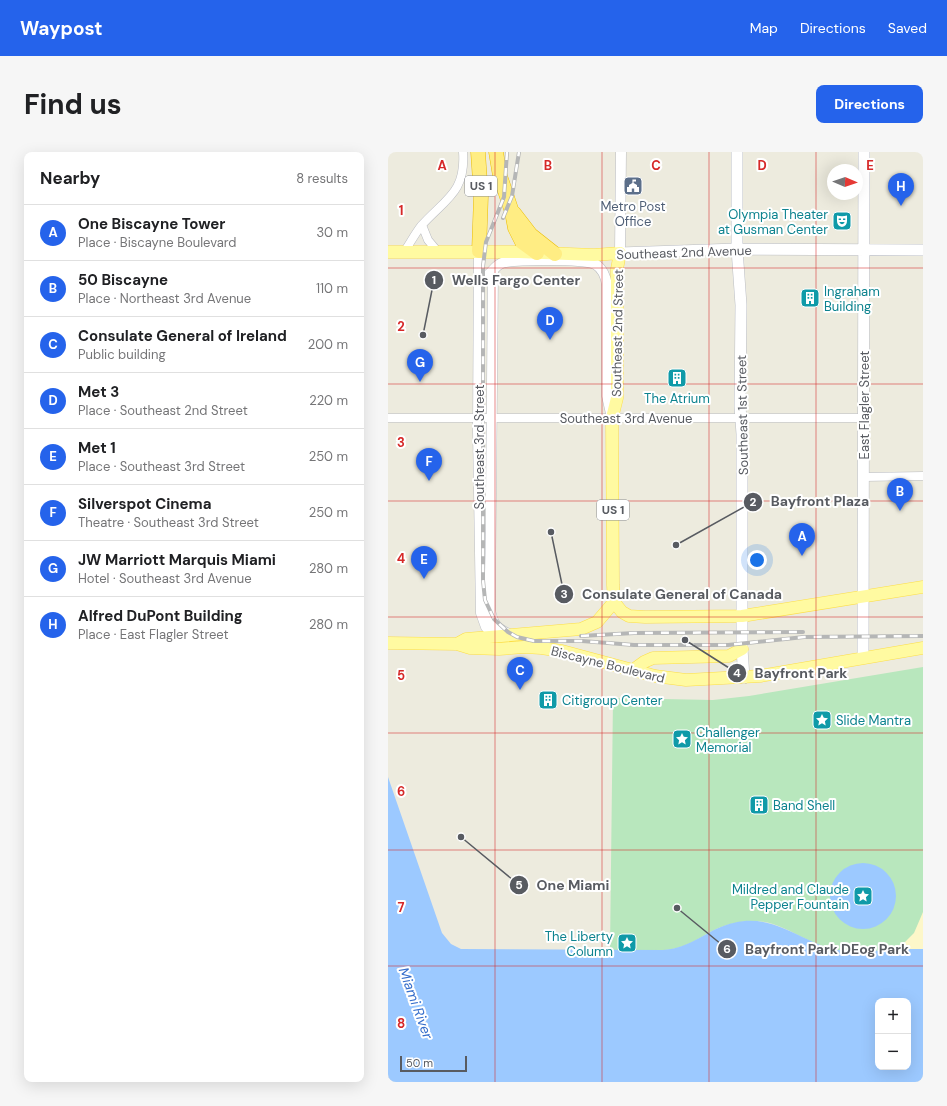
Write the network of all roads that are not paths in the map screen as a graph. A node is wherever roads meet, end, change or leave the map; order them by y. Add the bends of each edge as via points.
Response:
1 (463, 152) edge
2 (478, 152) edge
3 (496, 152) edge
4 (621, 152) edge
5 (738, 152) edge
6 (864, 152) edge
7 (512, 212) junction
8 (422, 226) junction
9 (737, 249) junction
10 (864, 250) junction
11 (923, 250) edge
12 (438, 252) junction
13 (479, 252) junction
14 (505, 252) junction
15 (394, 253) edge
16 (536, 253) junction
17 (620, 253) junction
18 (555, 254) junction
19 (522, 260) junction
20 (599, 267) joint
21 (493, 271) junction
22 (478, 283) junction
23 (388, 418) edge
24 (478, 418) junction
25 (491, 418) junction
26 (612, 418) junction
27 (864, 418) junction
28 (741, 419) junction
29 (923, 476) edge
30 (864, 477) junction
31 (923, 587) edge
32 (864, 595) junction
33 (614, 602) junction
34 (742, 616) junction
35 (510, 635) junction
36 (496, 636) junction
37 (388, 644) edge
38 (457, 644) junction
39 (524, 647) junction
40 (923, 648) edge
41 (742, 649) junction
42 (863, 658) junction
43 (633, 670) junction
44 (744, 678) junction

1 - 8 street via 463,171 458,187
2 - 13 highway, US 1 via 481,207
3 - 7 highway, US 1 via 500,176
4 - 17 street, Southeast 2nd Street
5 - 9 main road, Southeast 1st Street
6 - 10 main road, East Flagler Street
7 - 16 highway, US 1 via 522,242
7 - 18 highway, US 1 via 531,236
8 - 12 street via 428,240
8 - 15 street
9 - 10 main road, Southeast 2nd Avenue
9 - 17 main road, Southeast 2nd Avenue
9 - 28 main road, Southeast 1st Street via 741,306
10 - 11 main road, Southeast 2nd Avenue
10 - 27 main road, East Flagler Street
12 - 13 main road, Southeast 2nd Avenue
12 - 15 main road, Southeast 2nd Avenue
13 - 14 main road, Southeast 2nd Avenue
13 - 22 street, Southeast 3rd Street
14 - 16 main road, Southeast 2nd Avenue
14 - 19 street, Southeast 2nd Avenue
16 - 18 main road, Southeast 2nd Avenue
17 - 18 main road, Southeast 2nd Avenue
17 - 26 main road, Southeast 2nd Street / US 1 via 617,269 617,398
19 - 20 street, Southeast 2nd Avenue via 588,263
19 - 21 street, Southeast 2nd Avenue via 500,264
20 - 26 street, Southeast 2nd Street via 607,285 607,396
21 - 22 street, Southeast 2nd Avenue
21 - 25 street, Southeast 3rd Street
22 - 24 street, Southeast 3rd Street
23 - 24 street, Southeast 3rd Avenue
24 - 25 street, Southeast 3rd Avenue
24 - 36 street, Southeast 3rd Street via 481,613 486,627
25 - 26 street, Southeast 3rd Avenue
25 - 35 street, Southeast 3rd Street via 490,609 496,626
26 - 28 street, Southeast 3rd Avenue
26 - 33 main road, Southeast 2nd Street / US 1
27 - 28 street, Southeast 3rd Avenue
27 - 30 main road, East Flagler Street
28 - 34 main road, Southeast 1st Street
29 - 30 street
30 - 32 main road, East Flagler Street
31 - 32 main road
32 - 34 main road
32 - 42 main road, East Flagler Street
33 - 34 main road via 622,612 635,617
33 - 35 main road via 597,622 588,627
34 - 41 main road, Southeast 1st Street
35 - 36 main road
36 - 38 main road via 466,639
36 - 39 main road
37 - 38 main road, Biscayne Boulevard
38 - 39 main road, Biscayne Boulevard via 470,648
39 - 43 main road, Biscayne Boulevard via 562,651
40 - 42 main road, Biscayne Boulevard
41 - 43 main road via 729,656 653,658
41 - 44 main road, Southeast 1st Street
42 - 44 main road, Biscayne Boulevard
43 - 44 main road, Biscayne Boulevard via 678,679

